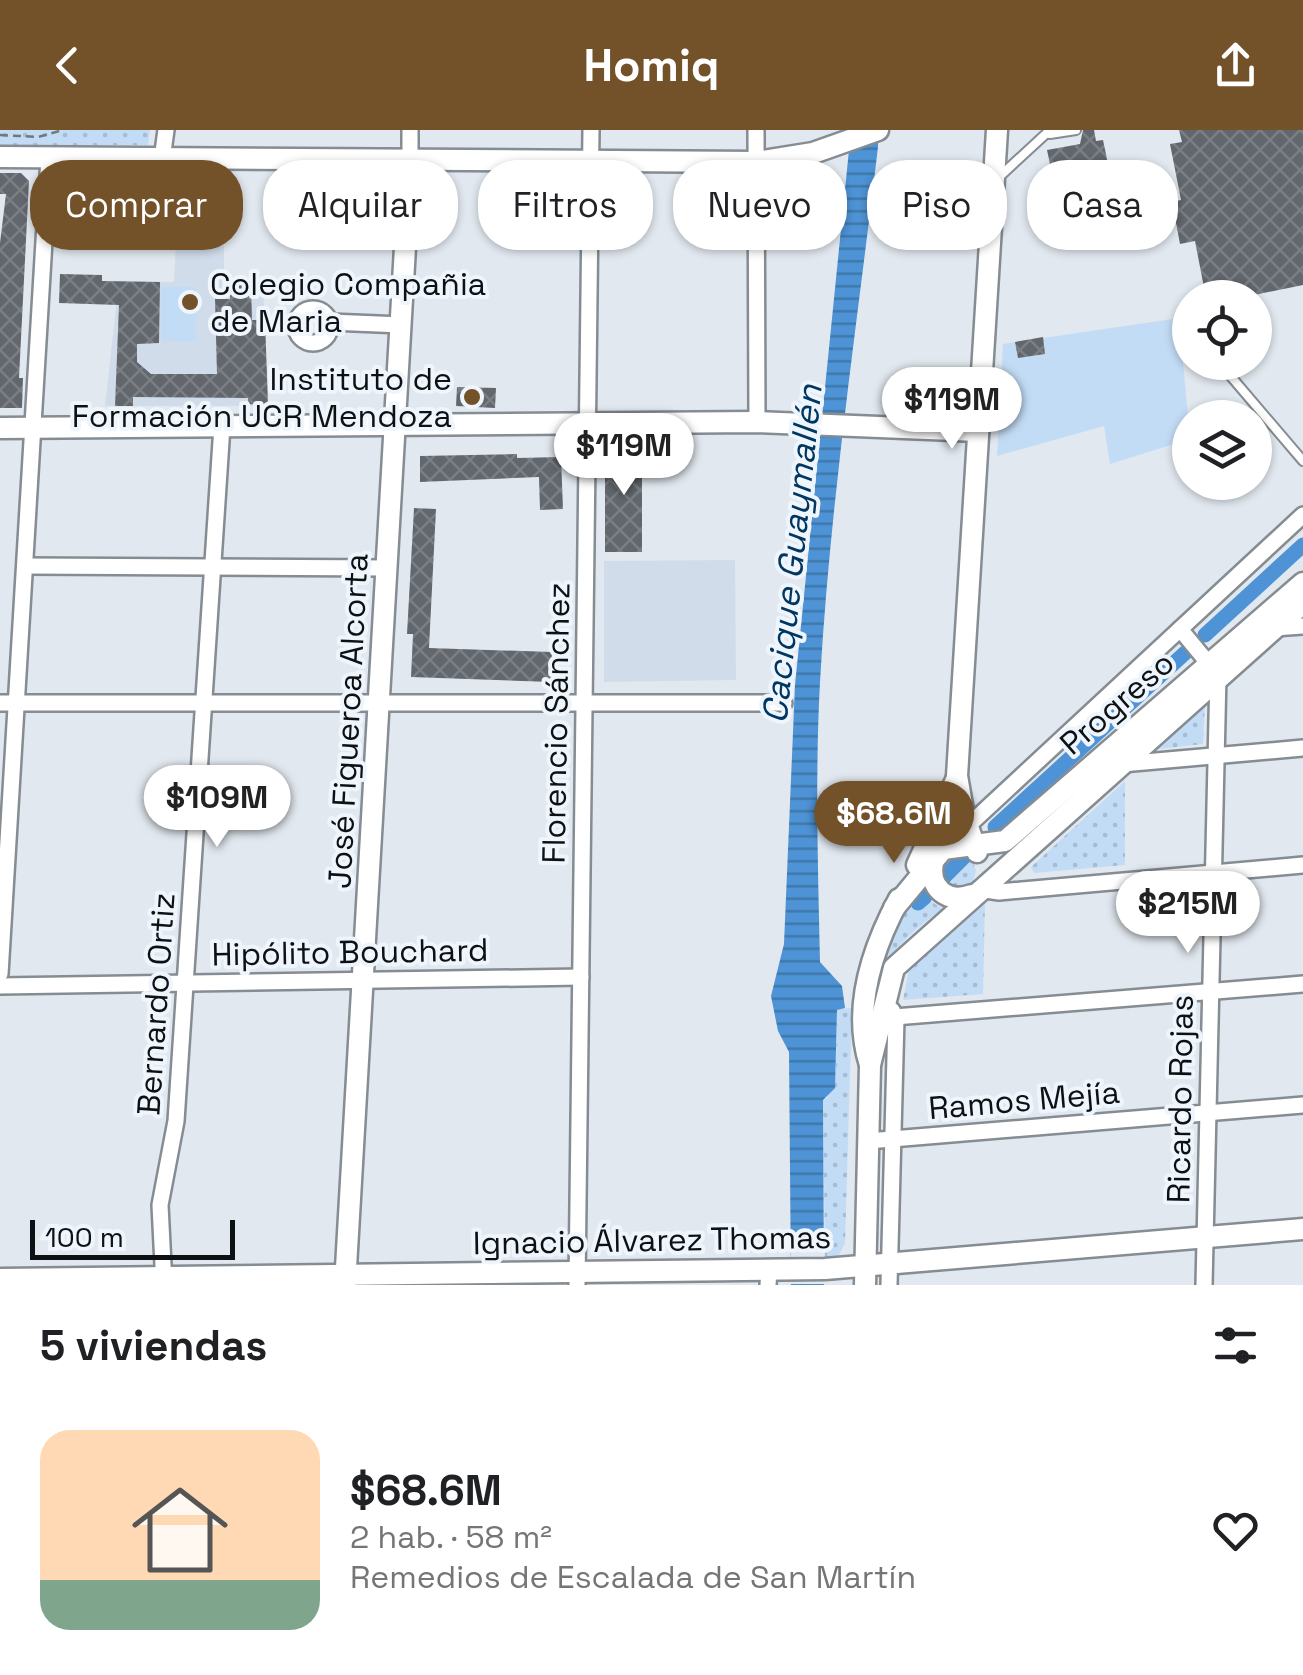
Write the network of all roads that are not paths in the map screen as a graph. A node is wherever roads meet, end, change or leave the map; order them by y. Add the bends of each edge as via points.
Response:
1 (166, 130) edge
2 (410, 130) edge
3 (591, 130) edge
4 (756, 130) edge
5 (997, 130) edge
6 (1076, 130) edge
7 (1050, 132) edge
8 (864, 135) edge
9 (0, 157) edge
10 (49, 158) junction
11 (162, 158) junction
12 (327, 160) edge
13 (410, 160) edge
14 (591, 160) edge
15 (756, 160) edge
16 (770, 160) edge
17 (996, 160) edge
18 (1007, 170) edge
19 (406, 250) edge
20 (589, 250) edge
21 (756, 250) edge
22 (990, 250) edge
23 (330, 322) dead end
24 (402, 325) junction
25 (1235, 380) edge
26 (757, 422) junction
27 (586, 424) junction
28 (396, 425) junction
29 (222, 426) junction
30 (0, 428) edge
31 (35, 428) junction
32 (978, 430) junction
33 (1303, 461) edge
34 (1303, 516) edge
35 (26, 566) junction
36 (215, 567) junction
37 (387, 568) junction
38 (1303, 583) edge
39 (1303, 603) edge
40 (1303, 626) edge
41 (1274, 628) junction
42 (1180, 629) junction
43 (1211, 664) junction
44 (8, 703) edge
45 (784, 703) dead end
46 (206, 704) junction
47 (378, 704) junction
48 (583, 705) junction
49 (1303, 748) edge
50 (1216, 755) junction
51 (1118, 764) junction
52 (957, 776) junction
53 (997, 801) junction
54 (961, 802) junction
55 (953, 846) junction
56 (1303, 866) edge
57 (1214, 873) junction
58 (979, 890) junction
59 (0, 974) edge
60 (582, 976) junction
61 (362, 980) junction
62 (184, 982) junction
63 (1303, 984) edge
64 (0, 986) edge
65 (1210, 992) junction
66 (887, 1011) junction
67 (870, 1065) junction
68 (1303, 1105) edge
69 (1207, 1113) junction
70 (893, 1139) junction
71 (868, 1141) junction
72 (1303, 1229) edge
73 (1206, 1237) junction
74 (889, 1274) edge
75 (866, 1276) edge
76 (769, 1277) edge
77 (578, 1278) edge
78 (0, 1279) edge
79 (346, 1280) edge
80 (164, 1281) edge
81 (1204, 1285) edge

1 - 11 street
2 - 13 street
3 - 14 street, Florencio Sánchez
4 - 15 street
5 - 17 street
6 - 7 lane
7 - 18 lane
8 - 16 street
9 - 10 street
10 - 11 street
10 - 31 street
11 - 12 street
19 - 24 street, José Figueroa Alcorta
20 - 27 street, Florencio Sánchez
21 - 26 street
22 - 32 street
23 - 24 street
24 - 28 street, José Figueroa Alcorta
25 - 33 lane
26 - 27 street
26 - 32 street
27 - 28 street
27 - 48 street, Florencio Sánchez
28 - 29 street
28 - 37 street, José Figueroa Alcorta
29 - 31 street
29 - 36 street, Bernardo Ortiz
30 - 31 street
31 - 35 street
32 - 52 street
34 - 42 street
35 - 36 street
35 - 44 street
36 - 37 street
36 - 46 street, Bernardo Ortiz
37 - 47 street, José Figueroa Alcorta
38 - 43 street, Progreso
39 - 41 street, Progreso
40 - 41 street
41 - 43 street, Progreso
42 - 43 street
42 - 53 street
43 - 50 street, Ricardo Rojas
43 - 51 street, Progreso
43 - 55 street, Progreso via 1006,841
44 - 46 street
44 - 59 street
45 - 48 street
46 - 47 street
46 - 62 street, Bernardo Ortiz
47 - 48 street
47 - 61 street, José Figueroa Alcorta
48 - 60 street, Florencio Sánchez
49 - 50 street
50 - 51 street
50 - 57 street, Ricardo Rojas
51 - 58 street, Progreso
52 - 54 street
52 - 55 street
53 - 54 street via 976,809
53 - 55 street
54 - 55 street
55 - 58 street via 985,863
55 - 58 street via 932,877 940,891 959,899
55 - 67 street via 894,908 877,946 862,1035
56 - 57 street
57 - 58 street
57 - 65 street, Ricardo Rojas
58 - 66 street, Progreso via 898,963
60 - 61 street, Hipólito Bouchard
60 - 77 street, Florencio Sánchez
61 - 62 street, Hipólito Bouchard
61 - 79 street, José Figueroa Alcorta
62 - 64 street, Hipólito Bouchard
62 - 80 street, Bernardo Ortiz via 174,1135 160,1205
63 - 65 street
65 - 66 street
65 - 69 street, Ricardo Rojas
66 - 67 street, Progreso
66 - 70 street
67 - 71 street
68 - 69 street, Ramos Mejía
69 - 70 street, Ramos Mejía
69 - 73 street, Ricardo Rojas
70 - 71 street, Ramos Mejía
70 - 74 street
71 - 75 street
72 - 73 street, Ignacio Álvarez Thomas
73 - 74 street, Ignacio Álvarez Thomas
73 - 81 street, Ricardo Rojas
74 - 75 street, Ignacio Álvarez Thomas
75 - 76 street, Ignacio Álvarez Thomas via 824,1269
76 - 77 street, Ignacio Álvarez Thomas
77 - 79 street, Ignacio Álvarez Thomas
78 - 80 street, Ignacio Álvarez Thomas
79 - 80 street, Ignacio Álvarez Thomas

